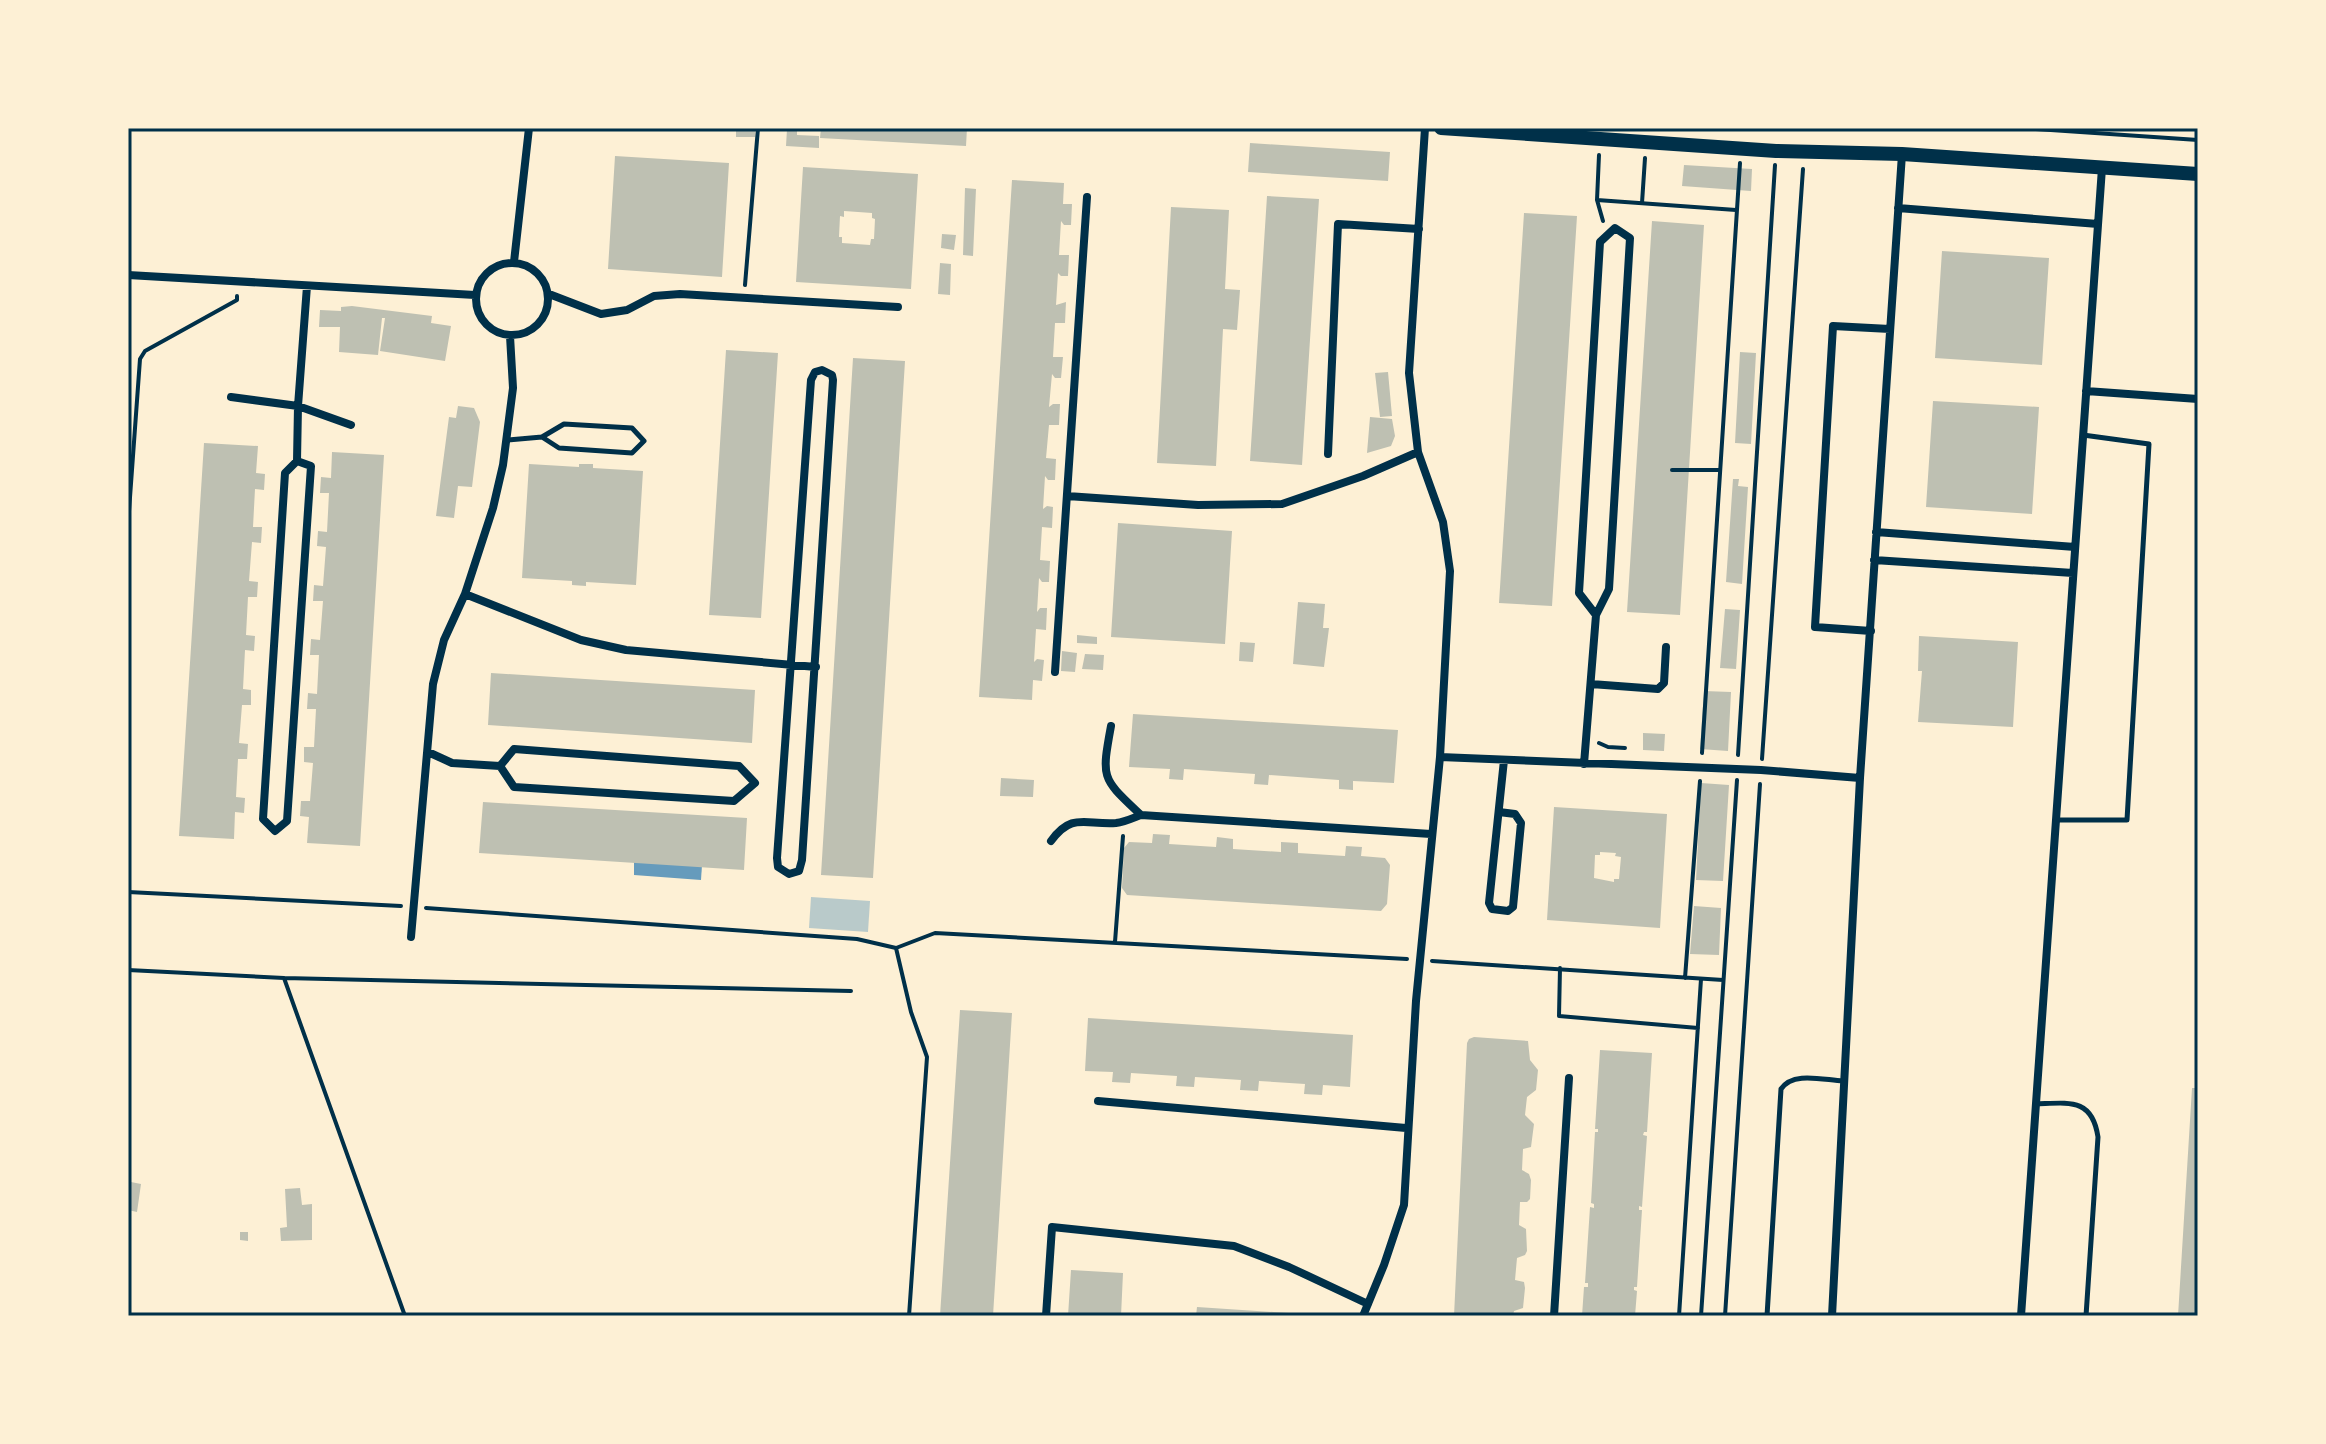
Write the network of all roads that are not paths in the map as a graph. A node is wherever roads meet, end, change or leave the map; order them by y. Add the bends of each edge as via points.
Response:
1 (529, 128) edge
2 (1425, 128) edge
3 (1441, 128) edge
4 (1902, 154) junction
5 (2102, 168) junction
6 (2198, 174) edge
7 (1087, 197) dead end
8 (1898, 208) junction
9 (2098, 224) junction
10 (1419, 229) junction
11 (514, 262) junction
12 (128, 275) edge
13 (307, 286) junction
14 (549, 294) junction
15 (475, 295) junction
16 (898, 307) dead end
17 (1890, 329) junction
18 (510, 336) junction
19 (2086, 391) junction
20 (231, 397) dead end
21 (2198, 399) edge
22 (298, 406) junction
23 (351, 425) dead end
24 (2083, 435) junction
25 (542, 437) junction
26 (507, 440) junction
27 (1418, 452) junction
28 (1328, 454) dead end
29 (297, 461) junction
30 (1067, 496) junction
31 (1876, 532) junction
32 (2075, 547) junction
33 (1874, 560) junction
34 (2073, 573) junction
35 (465, 594) junction
36 (1596, 615) junction
37 (1871, 631) junction
38 (1666, 647) dead end
39 (790, 665) junction
40 (816, 667) junction
41 (1055, 672) dead end
42 (1591, 684) junction
43 (1111, 726) dead end
44 (428, 752) junction
45 (1440, 757) junction
46 (1504, 760) junction
47 (1584, 764) junction
48 (500, 766) junction
49 (1860, 778) junction
50 (1499, 812) junction
51 (1141, 815) junction
52 (2055, 820) junction
53 (1431, 834) junction
54 (1051, 841) dead end
55 (411, 937) dead end
56 (1569, 1078) dead end
57 (1845, 1081) junction
58 (1098, 1101) dead end
59 (2035, 1104) junction
60 (1406, 1128) junction
61 (1368, 1304) junction
62 (1046, 1316) edge
63 (1363, 1316) edge
64 (1554, 1316) edge
65 (1767, 1316) edge
66 (1832, 1316) edge
67 (2021, 1316) edge
68 (2086, 1316) edge

1 - 11 street
2 - 10 street
3 - 4 main road via 1776,151
4 - 5 main road
4 - 8 street
5 - 6 main road
5 - 9 street
7 - 30 street
8 - 9 street
8 - 17 street
9 - 19 street
10 - 27 street via 1409,373
10 - 28 street via 1338,224
11 - 14 street via 531,266
11 - 15 street via 490,269
12 - 13 street
13 - 15 street
13 - 22 street
14 - 16 street via 601,314 627,310 654,296 680,294
14 - 18 street via 539,324
15 - 18 street via 483,321
17 - 31 street
17 - 37 street via 1833,326 1815,627
18 - 26 street via 513,388
19 - 21 street
19 - 24 street
20 - 22 street
22 - 23 street
22 - 29 street
24 - 32 street
24 - 52 lane via 2149,444 2127,820
25 - 25 lane via 559,448 632,453 644,441 632,428 564,424
25 - 26 lane
26 - 35 street via 493,508
27 - 30 street via 1282,504 1198,505
27 - 45 street via 1443,522 1450,571
29 - 29 street via 285,473 263,819 275,831 287,821 311,466
30 - 41 street
31 - 32 street
31 - 33 street
32 - 34 street
33 - 34 street
33 - 37 street
34 - 52 street
35 - 39 street via 581,640 626,650
35 - 44 street via 444,640 433,684
36 - 36 street via 1609,589 1630,238 1615,228 1600,242 1579,593
36 - 42 street
37 - 49 street
38 - 42 street via 1664,683 1658,689
39 - 40 street
39 - 40 street via 777,858 778,867 789,874 799,871 802,860
39 - 40 street via 811,380 822,370 833,380
42 - 47 street
43 - 51 street via 1107,776 1114,792
44 - 48 street via 452,763
44 - 55 street
45 - 46 street
45 - 53 street
46 - 47 street
46 - 50 street
47 - 49 street
48 - 48 street via 514,787 734,801 755,783 739,766 514,749
49 - 57 street
50 - 50 street via 1489,903 1492,909 1508,911 1513,907 1521,823 1515,814
51 - 53 street
51 - 54 street via 1124,821 1076,821
52 - 59 street
53 - 60 street
56 - 64 street
57 - 65 lane via 1794,1078 1781,1089
57 - 66 street
58 - 60 street
59 - 67 street
59 - 68 lane via 2080,1105 2096,1123
60 - 61 street via 1404,1205
61 - 62 street via 1234,1246 1052,1227
61 - 63 street

